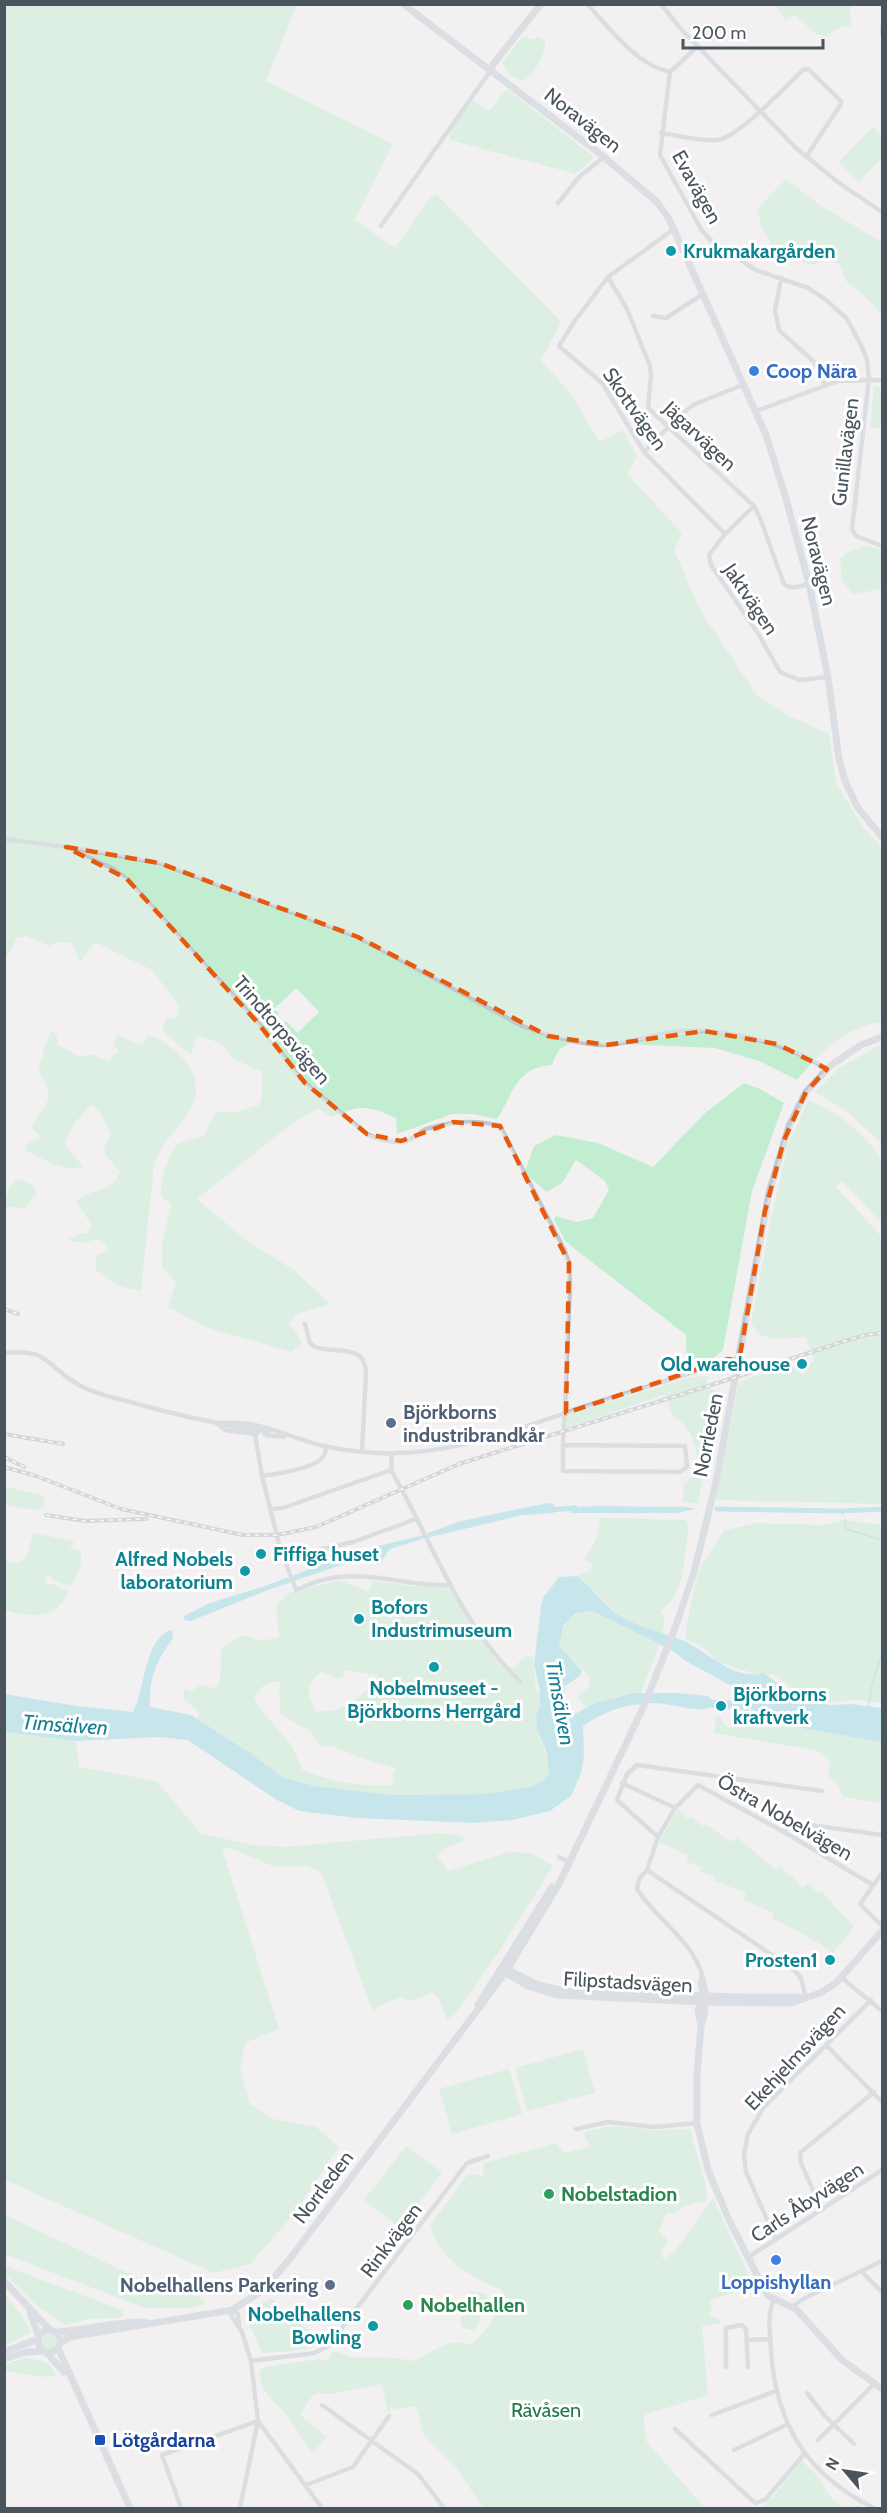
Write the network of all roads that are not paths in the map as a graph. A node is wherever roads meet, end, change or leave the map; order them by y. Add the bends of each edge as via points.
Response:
1 (403, 4) edge
2 (541, 4) edge
3 (587, 4) edge
4 (661, 4) edge
5 (882, 27) edge
6 (882, 33) edge
7 (698, 46) junction
8 (491, 70) junction
9 (670, 72) junction
10 (761, 110) junction
11 (661, 133) junction
12 (604, 157) junction
13 (806, 157) junction
14 (558, 203) dead end
15 (882, 211) edge
16 (381, 226) dead end
17 (674, 229) junction
18 (608, 277) junction
19 (781, 278) junction
20 (704, 294) junction
21 (652, 316) dead end
22 (869, 378) junction
23 (882, 380) edge
24 (745, 384) junction
25 (825, 385) junction
26 (756, 411) junction
27 (668, 427) junction
28 (644, 452) junction
29 (754, 506) junction
30 (725, 534) junction
31 (882, 546) edge
32 (809, 584) junction
33 (828, 677) junction
34 (882, 837) edge
35 (4, 839) edge
36 (66, 847) junction
37 (882, 1037) edge
38 (827, 1069) junction
39 (305, 1324) dead end
40 (4, 1353) edge
41 (739, 1361) junction
42 (566, 1413) junction
43 (242, 1428) junction
44 (255, 1434) junction
45 (297, 1438) junction
46 (563, 1445) junction
47 (327, 1446) junction
48 (362, 1452) junction
49 (392, 1453) junction
50 (391, 1470) junction
51 (262, 1476) junction
52 (271, 1509) junction
53 (416, 1519) junction
54 (284, 1558) junction
55 (451, 1585) junction
56 (520, 1681) dead end
57 (701, 1773) junction
58 (622, 1783) junction
59 (698, 1785) junction
60 (822, 1791) dead end
61 (675, 1808) junction
62 (784, 1832) junction
63 (882, 1835) edge
64 (658, 1837) junction
65 (559, 1857) dead end
66 (568, 1862) junction
67 (647, 1870) junction
68 (882, 1873) edge
69 (873, 1885) junction
70 (882, 1926) edge
71 (882, 1931) edge
72 (504, 1968) junction
73 (842, 1978) junction
74 (806, 1998) junction
75 (702, 1999) junction
76 (871, 2000) junction
77 (882, 2011) edge
78 (826, 2045) junction
79 (874, 2092) junction
80 (882, 2102) edge
81 (697, 2123) junction
82 (576, 2129) dead end
83 (488, 2156) dead end
84 (882, 2170) edge
85 (822, 2210) junction
86 (776, 2240) junction
87 (747, 2258) junction
88 (882, 2261) edge
89 (861, 2271) junction
90 (4, 2281) edge
91 (882, 2292) edge
92 (774, 2299) junction
93 (26, 2304) junction
94 (793, 2306) junction
95 (232, 2310) junction
96 (159, 2322) junction
97 (52, 2332) junction
98 (39, 2338) junction
99 (771, 2338) junction
100 (747, 2340) junction
101 (59, 2345) junction
102 (44, 2351) junction
103 (4, 2352) edge
104 (4, 2359) edge
105 (251, 2361) junction
106 (726, 2367) dead end
107 (748, 2367) dead end
108 (72, 2382) junction
109 (874, 2383) junction
110 (882, 2389) edge
111 (776, 2391) junction
112 (807, 2393) dead end
113 (322, 2405) dead end
114 (712, 2415) dead end
115 (389, 2416) dead end
116 (258, 2421) junction
117 (788, 2424) junction
118 (834, 2425) junction
119 (675, 2429) dead end
120 (818, 2440) dead end
121 (371, 2442) junction
122 (854, 2444) dead end
123 (734, 2450) dead end
124 (805, 2453) junction
125 (306, 2486) junction
126 (130, 2508) edge
127 (181, 2508) edge
128 (240, 2508) edge
129 (320, 2508) edge
130 (444, 2508) edge
131 (874, 2508) edge

1 - 8 street, Noravägen
2 - 8 street
3 - 9 street via 641,59 655,69
4 - 7 street
5 - 6 street
7 - 9 street
7 - 10 street
8 - 12 street, Noravägen
8 - 16 street
9 - 11 street, Evavägen
10 - 11 street via 731,135 720,139
10 - 13 street
10 - 13 street via 808,69 840,101 839,109
11 - 19 street, Evavägen via 663,162 706,236 756,270
12 - 14 street via 579,177
12 - 17 street, Noravägen via 657,202
13 - 15 street
17 - 18 street, Skottvägen
17 - 20 street, Noravägen
18 - 27 street, Jägarvägen via 627,309 650,366 648,408
18 - 28 street, Skottvägen via 559,346 603,384
19 - 22 street, Evavägen via 808,288 843,314 865,352
19 - 25 street via 775,303 776,323 783,336 814,362
20 - 21 street via 666,318
20 - 24 street, Noravägen
22 - 23 street
22 - 25 street
22 - 31 street, Gunillavägen via 851,523 856,536
24 - 26 street, Noravägen
24 - 27 street via 695,404
25 - 26 street
26 - 32 street, Noravägen via 785,495
27 - 28 street
27 - 29 street, Jägarvägen
28 - 30 street, Skottvägen
29 - 30 street, Jaktvägen
29 - 32 street, Jägarvägen via 784,584
30 - 33 street, Jaktvägen via 708,559 776,667 792,679
32 - 33 street, Noravägen
33 - 34 street, Noravägen via 845,781 858,808
35 - 36 street, Trindtorpsvägen
36 - 38 street via 159,863 358,937 522,1026 548,1036 606,1045 677,1031 704,1031 777,1044
36 - 42 street, Trindtorpsvägen via 105,864 127,879 258,1023 305,1083 367,1134 401,1141 453,1122 501,1126 569,1262
37 - 38 street, Norrleden via 861,1045
38 - 41 street, Norrleden via 803,1097 780,1151 765,1211
39 - 48 street via 315,1347 356,1352 364,1360
40 - 43 street via 34,1353 91,1390
41 - 42 street
41 - 66 street, Norrleden via 710,1511 674,1631 643,1708
42 - 46 street, Trindtorpsvägen
42 - 49 street via 458,1446
43 - 44 street
43 - 45 street
44 - 45 street
44 - 51 street
45 - 47 street
46 - 46 street, Trindtorpsvägen via 563,1471 680,1472 687,1467 686,1446
47 - 48 street
47 - 51 street via 324,1455 314,1463
48 - 49 street
49 - 50 street
50 - 52 street
50 - 53 street
51 - 52 street
52 - 54 street
53 - 54 street via 353,1542
53 - 55 street
54 - 55 street via 296,1590 329,1578 348,1576
55 - 56 street via 493,1654
57 - 58 street via 637,1765
57 - 59 street
57 - 60 street
58 - 61 street
58 - 64 street via 617,1795 619,1804
59 - 61 street, Östra Nobelvägen
59 - 62 street, Östra Nobelvägen
61 - 64 street, Östra Nobelvägen
62 - 63 street via 791,1822 797,1822
62 - 69 street, Östra Nobelvägen
64 - 67 street, Östra Nobelvägen
65 - 66 street
66 - 72 street, Norrleden via 559,1884
67 - 74 street via 794,1970 801,1978
67 - 75 street, Östra Nobelvägen via 639,1879 637,1890 694,1954 706,1990
68 - 69 street
69 - 70 street via 860,1904
71 - 73 street, Filipstadsvägen
72 - 75 street, Filipstadsvägen via 557,1990
72 - 95 street, Norrleden via 283,2268 262,2291
73 - 74 street, Filipstadsvägen
73 - 76 street
74 - 75 street, Filipstadsvägen via 791,2003
75 - 81 street via 698,2010 701,2026
76 - 77 street
76 - 78 street, Ekehjelmsvägen
78 - 79 street
78 - 86 street, Ekehjelmsvägen via 764,2107 748,2134 746,2172
79 - 80 street
79 - 85 street via 800,2153
81 - 82 street via 654,2127 608,2122
81 - 87 street via 708,2170
83 - 105 street, Rinkvägen via 467,2163 328,2346 314,2353
84 - 85 street, Carls Åbyvägen
85 - 86 street, Carls Åbyvägen
86 - 87 street, Carls Åbyvägen
87 - 92 street via 766,2294
88 - 89 street
89 - 91 street
89 - 94 street
90 - 93 street
92 - 94 street
92 - 99 street
93 - 97 street
93 - 98 street
94 - 109 street via 842,2360
95 - 96 street, Norrleden
95 - 105 street via 238,2314
96 - 97 street, Norrleden via 110,2323
96 - 101 street, Norrleden via 70,2337
97 - 98 street
97 - 101 street
98 - 102 street
98 - 103 street
99 - 100 street
99 - 111 street
100 - 106 street via 744,2326 726,2328
100 - 107 street
101 - 102 street via 52,2352
101 - 108 street
102 - 104 street
102 - 108 street
105 - 116 street
108 - 126 street
109 - 110 street
109 - 118 street
111 - 114 street
111 - 117 street
112 - 118 street
113 - 121 street
115 - 121 street
116 - 125 street
116 - 127 street via 162,2455
116 - 128 street
117 - 123 street
117 - 124 street
118 - 120 street
118 - 122 street
119 - 124 street via 755,2504 765,2500
121 - 125 street via 353,2467
121 - 130 street via 422,2478
124 - 131 street via 834,2486
125 - 129 street

